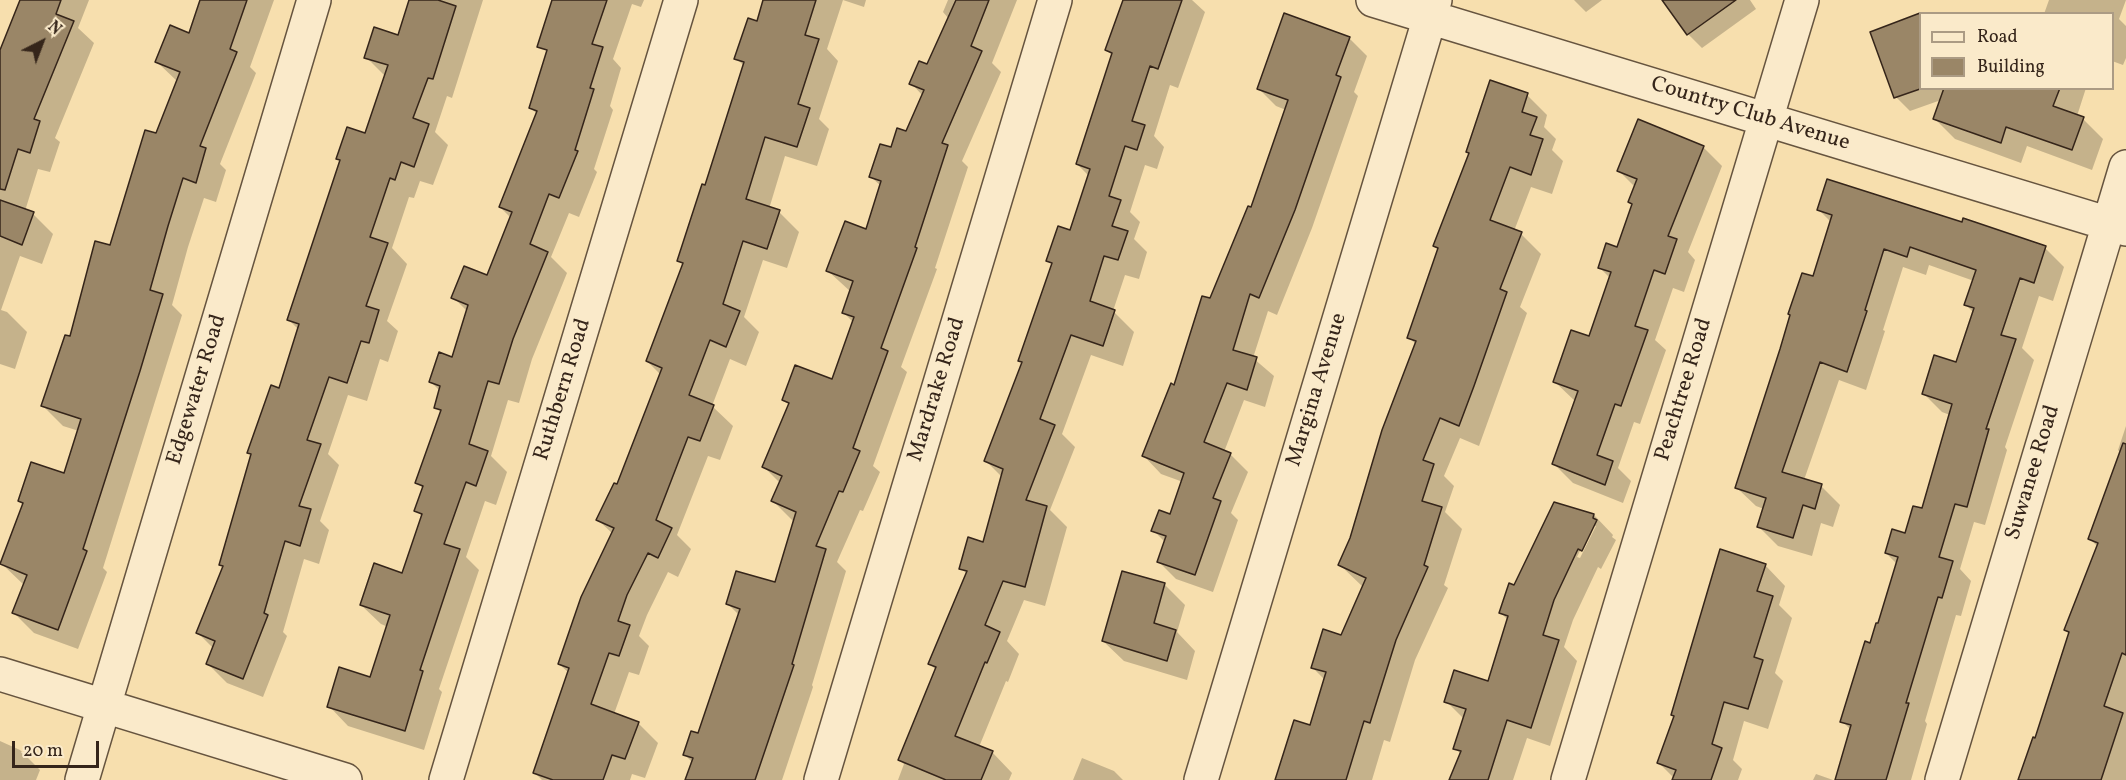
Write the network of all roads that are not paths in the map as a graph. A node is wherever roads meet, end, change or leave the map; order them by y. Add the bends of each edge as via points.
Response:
1 (314, 0) edge
2 (681, 0) edge
3 (1055, 0) edge
4 (1373, 0) edge
5 (1802, 0) edge
6 (1432, 9) edge
7 (1766, 120) junction
8 (2126, 167) edge
9 (2117, 227) edge
10 (0, 674) edge
11 (104, 705) junction
12 (82, 780) edge
13 (345, 780) edge
14 (446, 780) edge
15 (821, 780) edge
16 (1201, 780) edge
17 (1568, 780) edge
18 (1942, 780) edge

1 - 11 street, Edgewater Road
2 - 14 street, Ruthbern Road
3 - 15 street, Mardrake Road
4 - 6 street, Country Club Avenue
5 - 7 street, Peachtree Road
6 - 7 street, Country Club Avenue
6 - 16 street, Margina Avenue
7 - 9 street, Country Club Avenue
7 - 17 street, Peachtree Road
8 - 9 street, Suwanee Road
9 - 18 street, Suwanee Road
10 - 11 street
11 - 12 street, Edgewater Road
11 - 13 street

